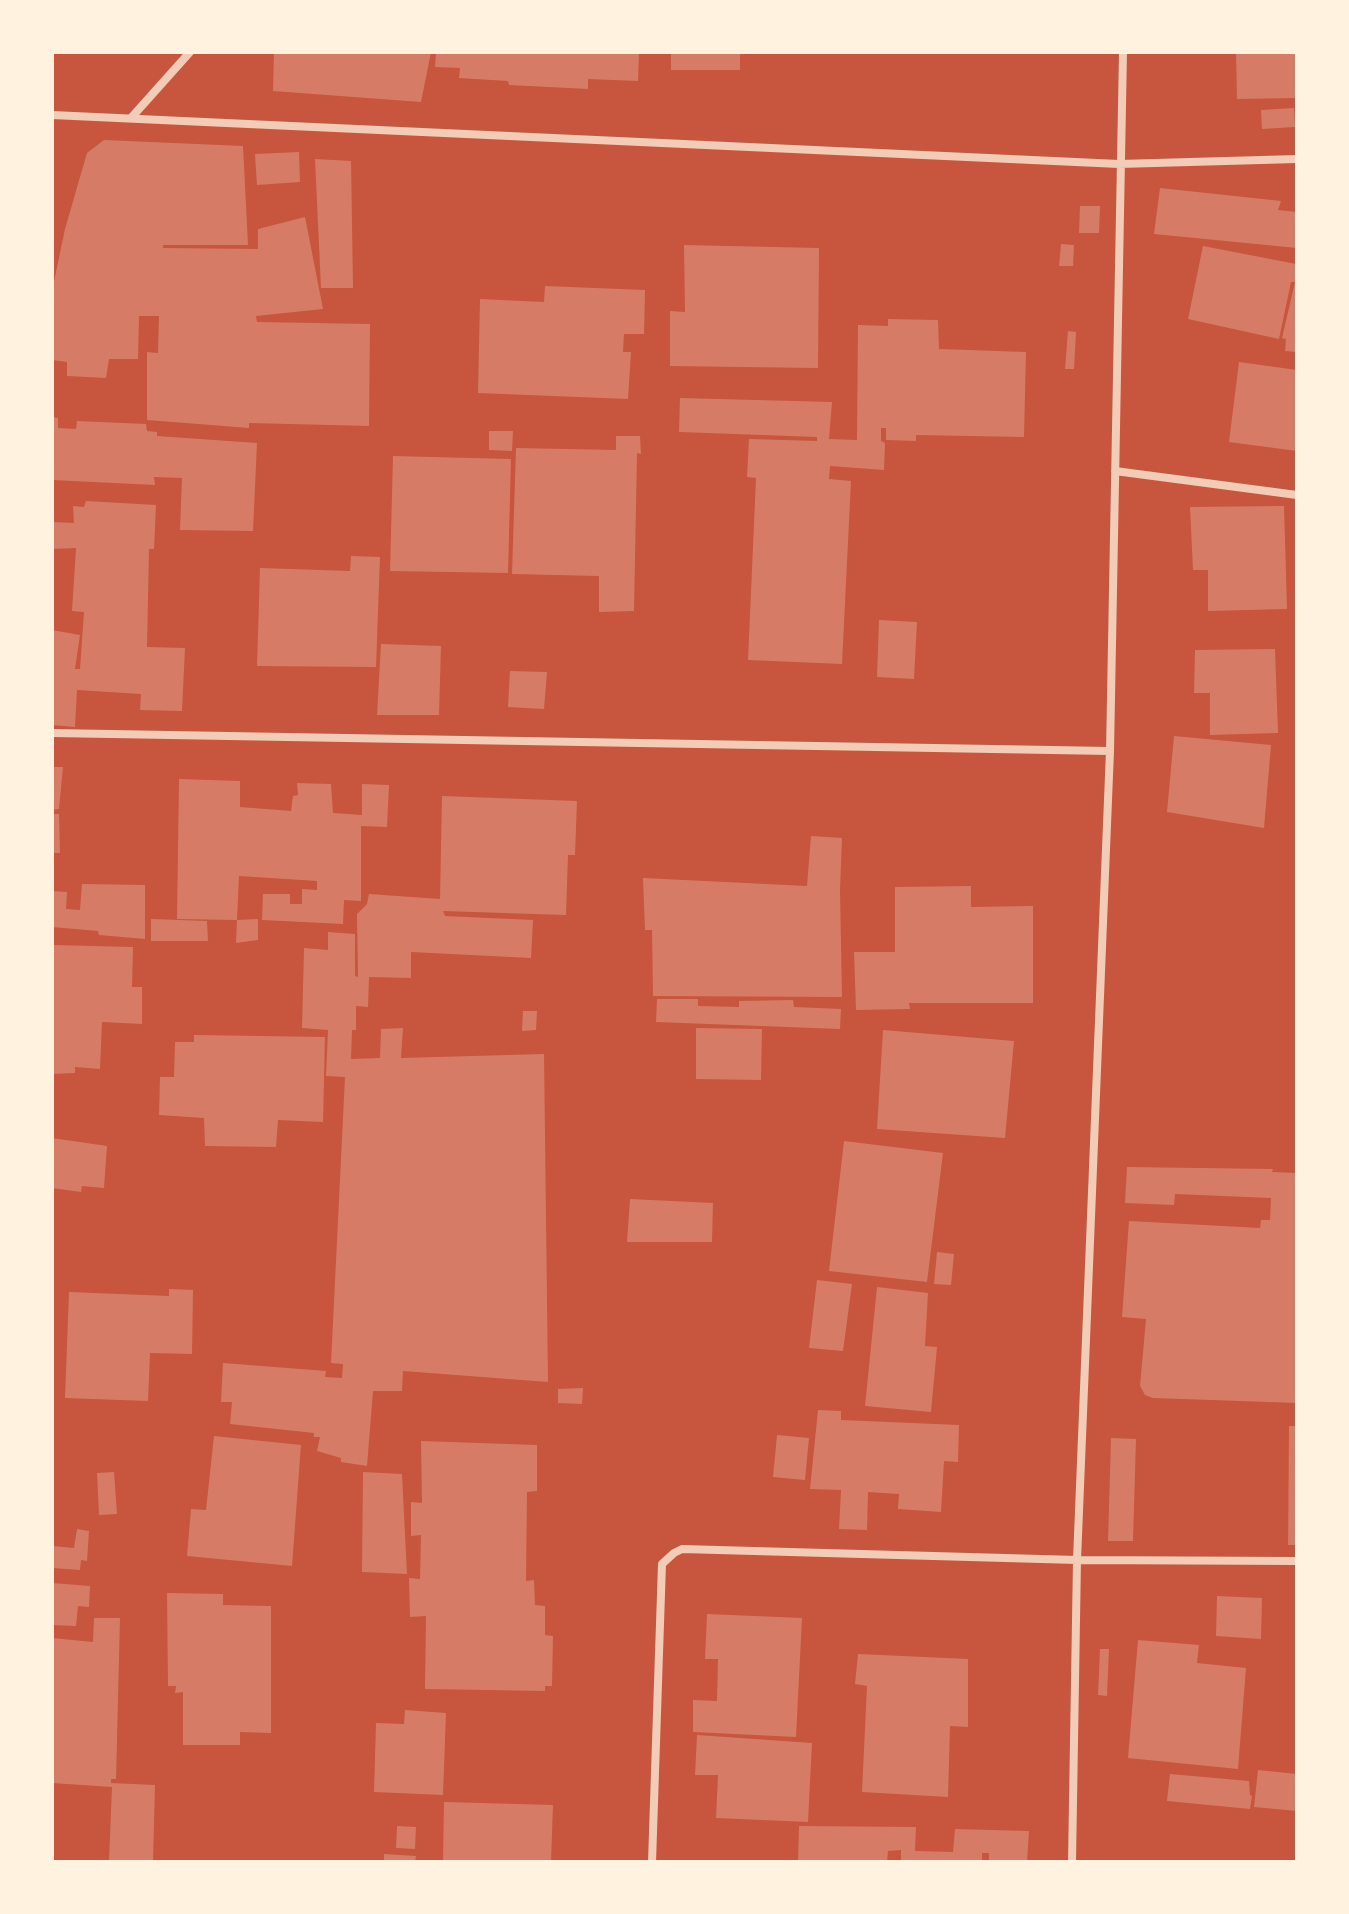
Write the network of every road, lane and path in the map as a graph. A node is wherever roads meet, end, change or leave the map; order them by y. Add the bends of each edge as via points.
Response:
1 (190, 52) edge
2 (1123, 52) edge
3 (52, 115) edge
4 (131, 118) junction
5 (1297, 159) edge
6 (1119, 164) junction
7 (1115, 471) junction
8 (1297, 495) edge
9 (52, 733) edge
10 (1110, 751) junction
11 (1077, 1560) junction
12 (1297, 1561) edge
13 (652, 1862) edge
14 (1072, 1862) edge

1 - 4 street
2 - 6 street
3 - 4 street
4 - 6 street
5 - 6 street
6 - 7 street
7 - 8 street
7 - 10 street
9 - 10 street
10 - 11 street
11 - 12 street
11 - 13 street via 682,1549 674,1553 662,1564
11 - 14 street

